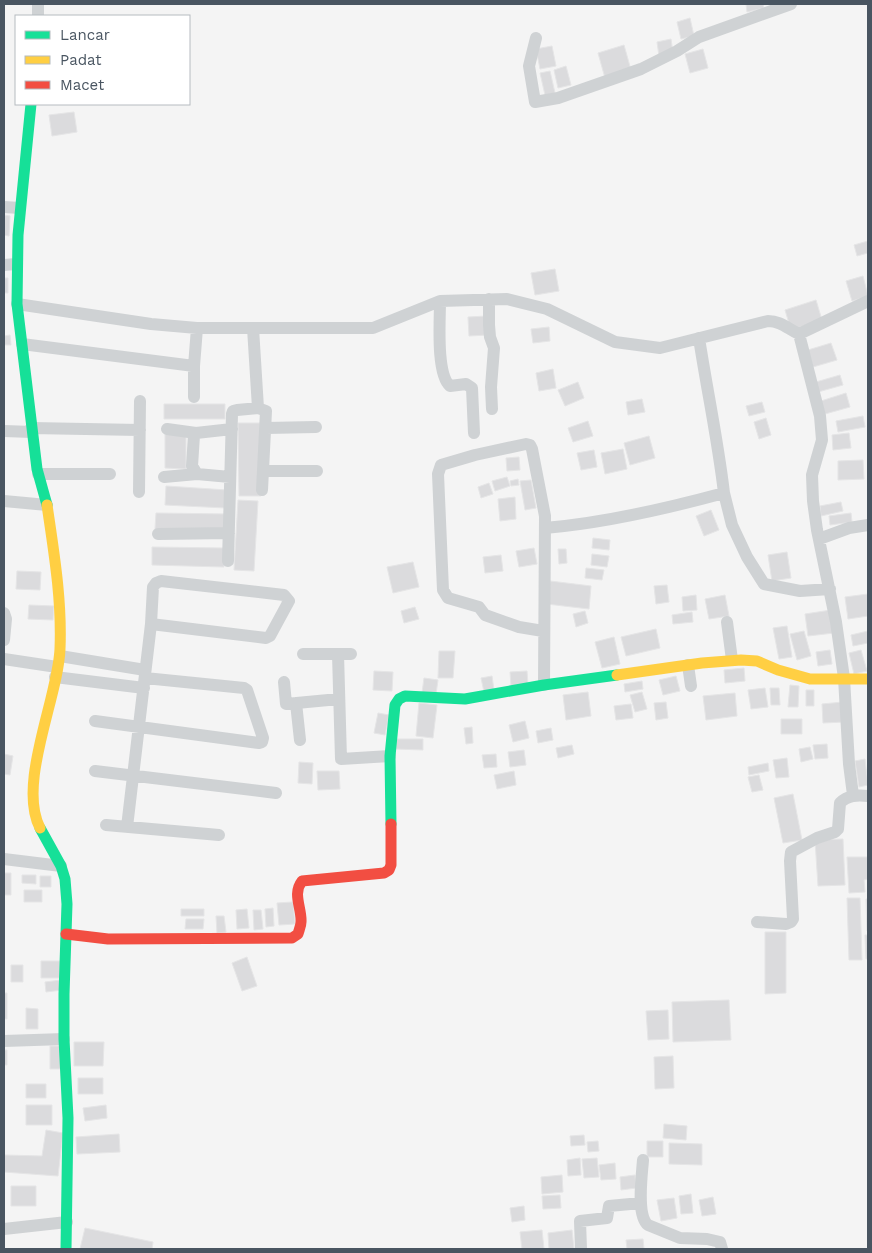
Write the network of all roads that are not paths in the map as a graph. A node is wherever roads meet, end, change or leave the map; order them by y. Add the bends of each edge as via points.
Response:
1 (791, 4) edge
2 (536, 38) dead end
3 (31, 105) edge
4 (4, 207) edge
5 (20, 208) junction
6 (10, 264) edge
7 (489, 300) junction
8 (440, 301) junction
9 (868, 301) edge
10 (17, 304) junction
11 (197, 328) junction
12 (253, 328) junction
13 (799, 334) junction
14 (699, 338) junction
15 (22, 344) junction
16 (194, 366) junction
17 (194, 397) dead end
18 (140, 401) dead end
19 (258, 408) junction
20 (492, 409) dead end
21 (266, 428) junction
22 (316, 428) dead end
23 (167, 429) dead end
24 (232, 429) junction
25 (32, 430) junction
26 (140, 430) junction
27 (4, 431) edge
28 (196, 433) junction
29 (474, 433) dead end
30 (263, 471) junction
31 (317, 471) dead end
32 (38, 474) junction
33 (110, 474) dead end
34 (197, 474) junction
35 (164, 477) dead end
36 (230, 477) junction
37 (262, 490) dead end
38 (139, 492) dead end
39 (724, 494) junction
40 (4, 501) edge
41 (47, 505) junction
42 (868, 525) edge
43 (545, 528) junction
44 (158, 534) dead end
45 (229, 534) junction
46 (819, 539) junction
47 (228, 560) dead end
48 (830, 589) junction
49 (4, 613) edge
50 (727, 622) dead end
51 (151, 624) junction
52 (543, 631) junction
53 (4, 640) edge
54 (303, 654) dead end
55 (4, 659) edge
56 (732, 660) junction
57 (688, 665) junction
58 (57, 666) junction
59 (844, 678) junction
60 (145, 679) junction
61 (868, 679) edge
62 (284, 682) dead end
63 (544, 685) junction
64 (691, 686) dead end
65 (339, 699) junction
66 (296, 703) junction
67 (95, 720) dead end
68 (139, 726) junction
69 (300, 740) dead end
70 (390, 756) junction
71 (95, 772) dead end
72 (133, 777) junction
73 (276, 793) dead end
74 (853, 795) junction
75 (868, 796) edge
76 (106, 825) dead end
77 (127, 827) junction
78 (219, 836) dead end
79 (4, 859) edge
80 (60, 866) junction
81 (757, 922) dead end
82 (66, 934) junction
83 (64, 1039) junction
84 (4, 1041) edge
85 (643, 1160) dead end
86 (641, 1203) junction
87 (67, 1222) junction
88 (4, 1229) edge
89 (66, 1249) edge
90 (581, 1249) edge
91 (722, 1249) edge

1 - 2 street via 698,37 641,69 558,98 535,102 529,66
3 - 5 street
4 - 5 street
5 - 6 street
6 - 10 street
7 - 8 street
7 - 14 street via 507,299 546,309 615,342 660,348
7 - 20 street via 490,337 494,348
8 - 12 street via 373,328
8 - 29 street via 442,369 450,386 466,384 472,388
9 - 13 street
10 - 11 street
10 - 15 street
11 - 12 street
11 - 16 street
12 - 19 street
13 - 14 street via 774,321
13 - 46 street via 820,416 822,440 812,475
14 - 39 street
15 - 16 street
15 - 25 street
16 - 17 street
18 - 26 street
19 - 21 street via 266,411
19 - 24 street via 233,411
21 - 22 street
21 - 30 street
23 - 28 street
24 - 28 street
24 - 36 street
25 - 26 street
25 - 27 street
25 - 32 street
26 - 38 street
28 - 34 street via 192,466
30 - 31 street
30 - 37 street
32 - 33 street
32 - 41 street
34 - 35 street
34 - 36 street
36 - 45 street
39 - 43 street via 582,525
39 - 48 street via 732,525 764,584 800,591
40 - 41 street
41 - 58 street via 61,620
42 - 46 street
43 - 52 street
43 - 52 street via 530,445 441,465 438,502 443,590 448,598 479,607 485,615
44 - 45 street
45 - 47 street
46 - 48 street
48 - 59 street
49 - 53 street
50 - 56 street
51 - 51 street via 153,587 161,581 284,595 289,601 266,638
51 - 60 street
52 - 63 street
54 - 65 street via 344,654
55 - 58 street
56 - 57 street
56 - 59 street via 757,661 810,679
57 - 63 street
57 - 64 street
58 - 60 street
58 - 60 street
58 - 80 street via 34,777 33,800 37,821
59 - 61 street
59 - 74 street
60 - 68 street
60 - 68 street via 244,688 263,738 258,743
62 - 66 street via 286,704
63 - 70 street via 465,699 405,696 395,704
65 - 66 street
65 - 70 street via 340,759
66 - 69 street
67 - 68 street
68 - 72 street
70 - 82 street via 392,865 384,873 302,881 297,890 301,923 298,934 292,938 108,939
71 - 72 street
72 - 73 street
72 - 77 street
74 - 75 street
74 - 81 street via 840,803 836,832 816,838 791,852 791,922
76 - 77 street
77 - 78 street
79 - 80 street
80 - 82 street via 65,879
82 - 83 street
83 - 84 street
83 - 87 street via 68,1118
85 - 86 street
86 - 90 street via 609,1206 607,1218 580,1221
86 - 91 street via 644,1222 648,1226 680,1238 720,1242
87 - 88 street
87 - 89 street

